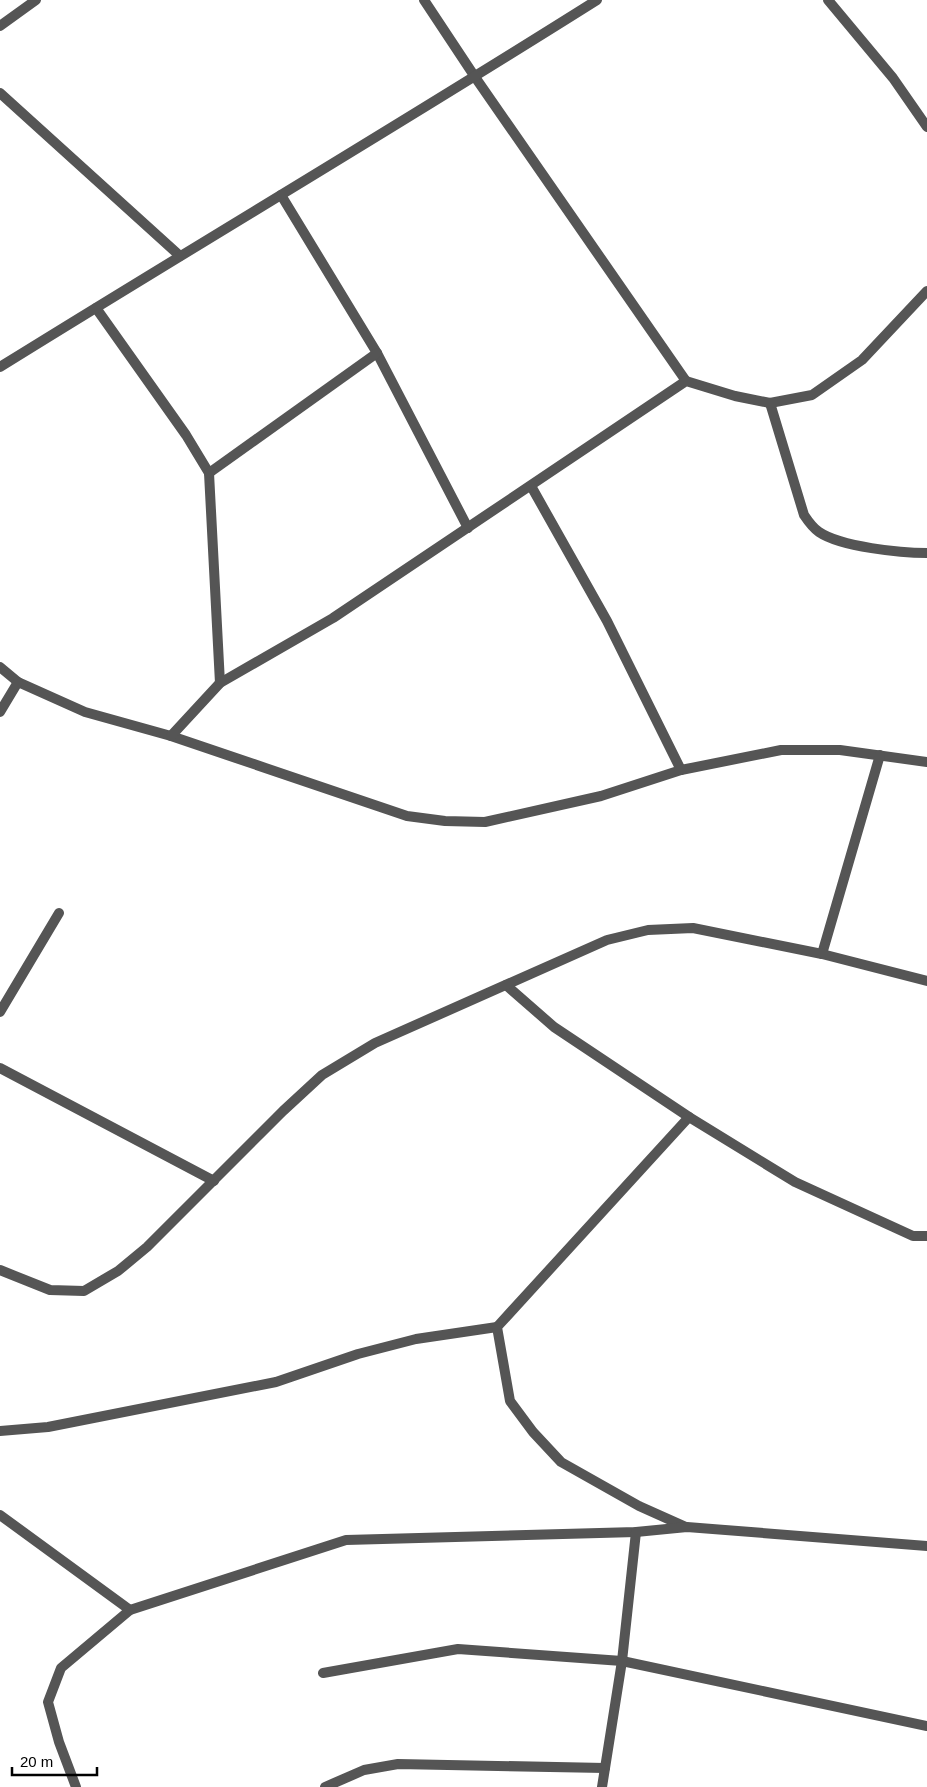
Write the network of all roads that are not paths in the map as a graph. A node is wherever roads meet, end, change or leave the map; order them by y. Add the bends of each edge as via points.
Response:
1 (36, 0) edge
2 (424, 0) edge
3 (597, 0) edge
4 (828, 0) edge
5 (0, 26) edge
6 (475, 77) junction
7 (0, 93) edge
8 (927, 127) edge
9 (281, 195) junction
10 (180, 256) junction
11 (927, 290) edge
12 (96, 308) junction
13 (377, 353) junction
14 (0, 367) edge
15 (686, 381) junction
16 (770, 403) junction
17 (209, 473) junction
18 (531, 486) junction
19 (468, 528) junction
20 (927, 553) edge
21 (0, 667) edge
22 (18, 682) junction
23 (220, 683) junction
24 (0, 712) edge
25 (170, 736) junction
26 (880, 755) junction
27 (927, 762) edge
28 (681, 770) junction
29 (58, 913) dead end
30 (822, 954) junction
31 (927, 981) edge
32 (506, 985) junction
33 (0, 1012) edge
34 (0, 1068) edge
35 (689, 1118) junction
36 (214, 1181) junction
37 (927, 1236) edge
38 (0, 1270) edge
39 (496, 1327) junction
40 (0, 1431) edge
41 (0, 1515) edge
42 (686, 1527) junction
43 (636, 1532) junction
44 (927, 1546) edge
45 (130, 1610) junction
46 (622, 1660) junction
47 (323, 1673) dead end
48 (927, 1726) edge
49 (605, 1768) junction
50 (76, 1787) edge
51 (325, 1787) edge
52 (602, 1787) edge

1 - 5 street
2 - 6 street
3 - 6 street
4 - 8 street via 893,78
6 - 9 street
6 - 15 street
7 - 10 street
9 - 10 street
9 - 13 street
10 - 12 street
11 - 16 street via 862,360 812,395
12 - 14 street
12 - 17 street
13 - 17 street
13 - 19 street
15 - 16 street
15 - 18 street
16 - 20 street via 804,515 818,532 828,538 878,549
17 - 23 street
18 - 19 street
18 - 28 street via 607,621
19 - 23 street via 333,618
21 - 22 street
22 - 24 street
22 - 25 street via 85,712
23 - 25 street
25 - 28 street via 406,816 445,821 486,822 601,796
26 - 27 street
26 - 28 street via 840,750 781,750
26 - 30 street
29 - 33 street
30 - 31 street
30 - 32 street via 692,928 648,930 606,940
32 - 35 street via 554,1027
32 - 36 street via 375,1043 322,1075
34 - 36 street
35 - 37 street via 796,1182 913,1236
35 - 39 street
36 - 38 street via 147,1247 118,1271 84,1291 50,1290
39 - 40 street via 374,1349 276,1382 48,1427
39 - 42 street via 510,1401 561,1462 639,1506
41 - 45 street
42 - 43 street
42 - 44 street
43 - 45 street via 346,1540
43 - 46 street
45 - 50 street via 61,1668 48,1702
46 - 47 street via 458,1649
46 - 48 street
46 - 49 street
49 - 51 street via 398,1764 364,1770
49 - 52 street

